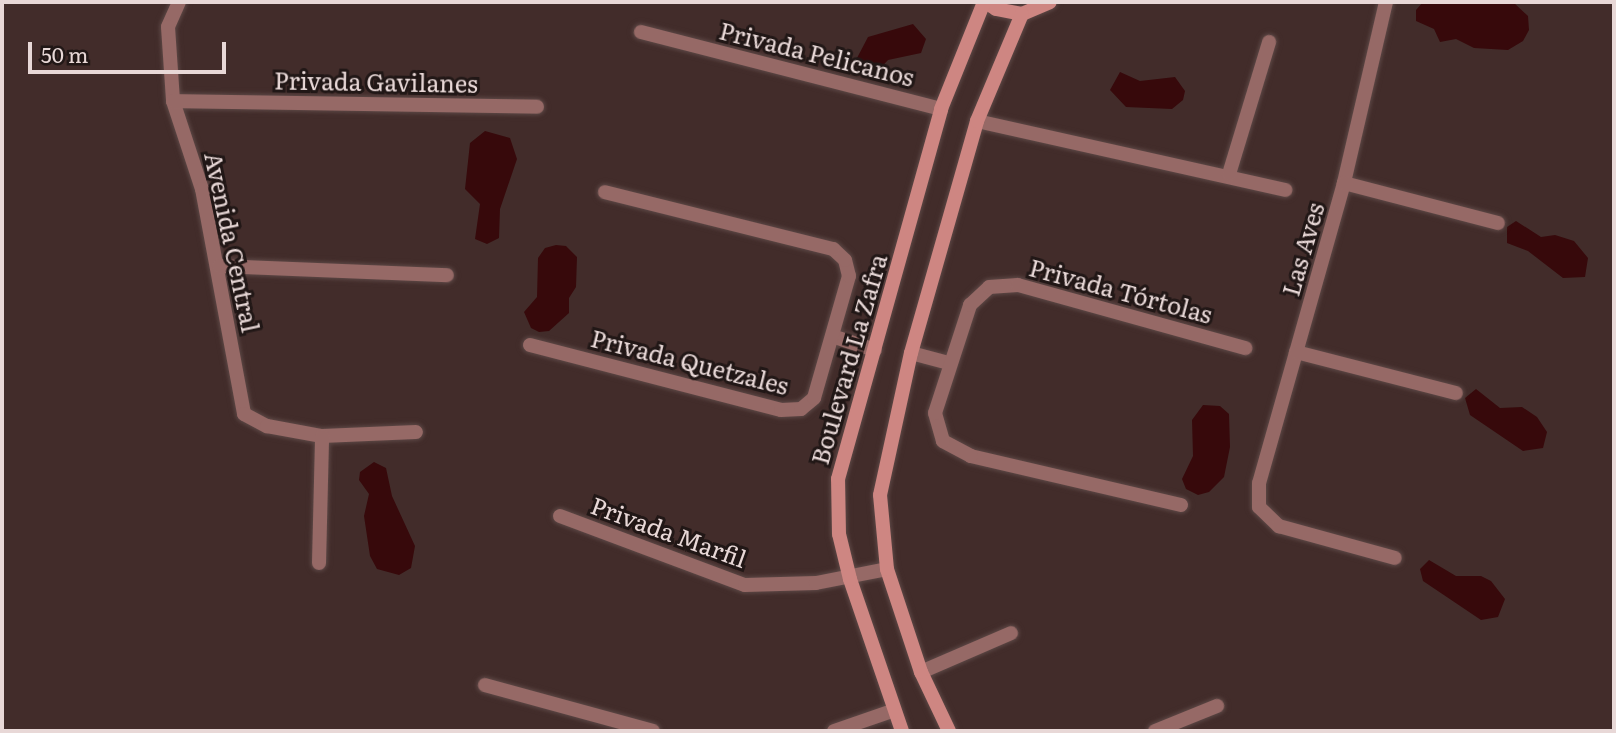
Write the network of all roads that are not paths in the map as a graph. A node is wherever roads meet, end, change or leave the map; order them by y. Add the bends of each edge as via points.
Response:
1 (179, 2) edge
2 (985, 2) edge
3 (1050, 2) edge
4 (1387, 2) edge
5 (1022, 14) junction
6 (641, 32) dead end
7 (1269, 42) dead end
8 (173, 101) junction
9 (537, 107) dead end
10 (941, 109) junction
11 (977, 121) junction
12 (1228, 174) junction
13 (1344, 183) junction
14 (1285, 190) dead end
15 (605, 192) dead end
16 (1498, 223) dead end
17 (219, 266) junction
18 (447, 275) dead end
19 (835, 337) junction
20 (530, 345) dead end
21 (1245, 348) dead end
22 (875, 350) junction
23 (1296, 352) junction
24 (911, 353) junction
25 (949, 363) junction
26 (1456, 393) dead end
27 (416, 432) dead end
28 (322, 436) junction
29 (1181, 505) dead end
30 (560, 516) dead end
31 (1395, 558) dead end
32 (319, 563) dead end
33 (887, 569) junction
34 (850, 579) junction
35 (1011, 633) dead end
36 (921, 672) junction
37 (485, 685) dead end
38 (1217, 706) dead end
39 (892, 711) junction
40 (653, 731) edge
41 (834, 731) edge
42 (902, 731) edge
43 (949, 731) edge
44 (1155, 731) edge

1 - 8 street, Avenida Central via 168,27
2 - 5 street
2 - 10 street, Boulevard La Zafra
3 - 5 street
4 - 13 street, Las Aves
5 - 11 street
6 - 10 street, Privada Pelicanos
7 - 12 street
8 - 9 street, Privada Gavilanes
8 - 17 street, Avenida Central via 202,189
10 - 22 street, Boulevard La Zafra
11 - 12 street
11 - 24 street
12 - 14 street
13 - 16 street
13 - 23 street, Las Aves
15 - 19 street, Privada Quetzales via 833,249 845,260 849,276
17 - 18 street
17 - 28 street, Avenida Central via 244,414 267,426
19 - 20 street, Privada Quetzales via 814,398 801,409 781,410
19 - 22 street
21 - 25 street, Privada Tórtolas via 1002,284 989,287 970,305
22 - 34 street, Boulevard La Zafra via 838,479 839,534
23 - 26 street
23 - 31 street, Las Aves via 1259,483 1259,507 1279,526
24 - 25 street
24 - 33 street via 880,495
25 - 29 street, Privada Tórtolas via 935,413 943,441 954,449
27 - 28 street, Avenida Central
28 - 32 street
30 - 34 street, Privada Marfil via 745,585
33 - 34 street, Privada Marfil
33 - 36 street
34 - 39 street, Boulevard La Zafra
35 - 36 street
36 - 43 street
37 - 40 street
38 - 44 street
39 - 41 street
39 - 42 street, Boulevard La Zafra

